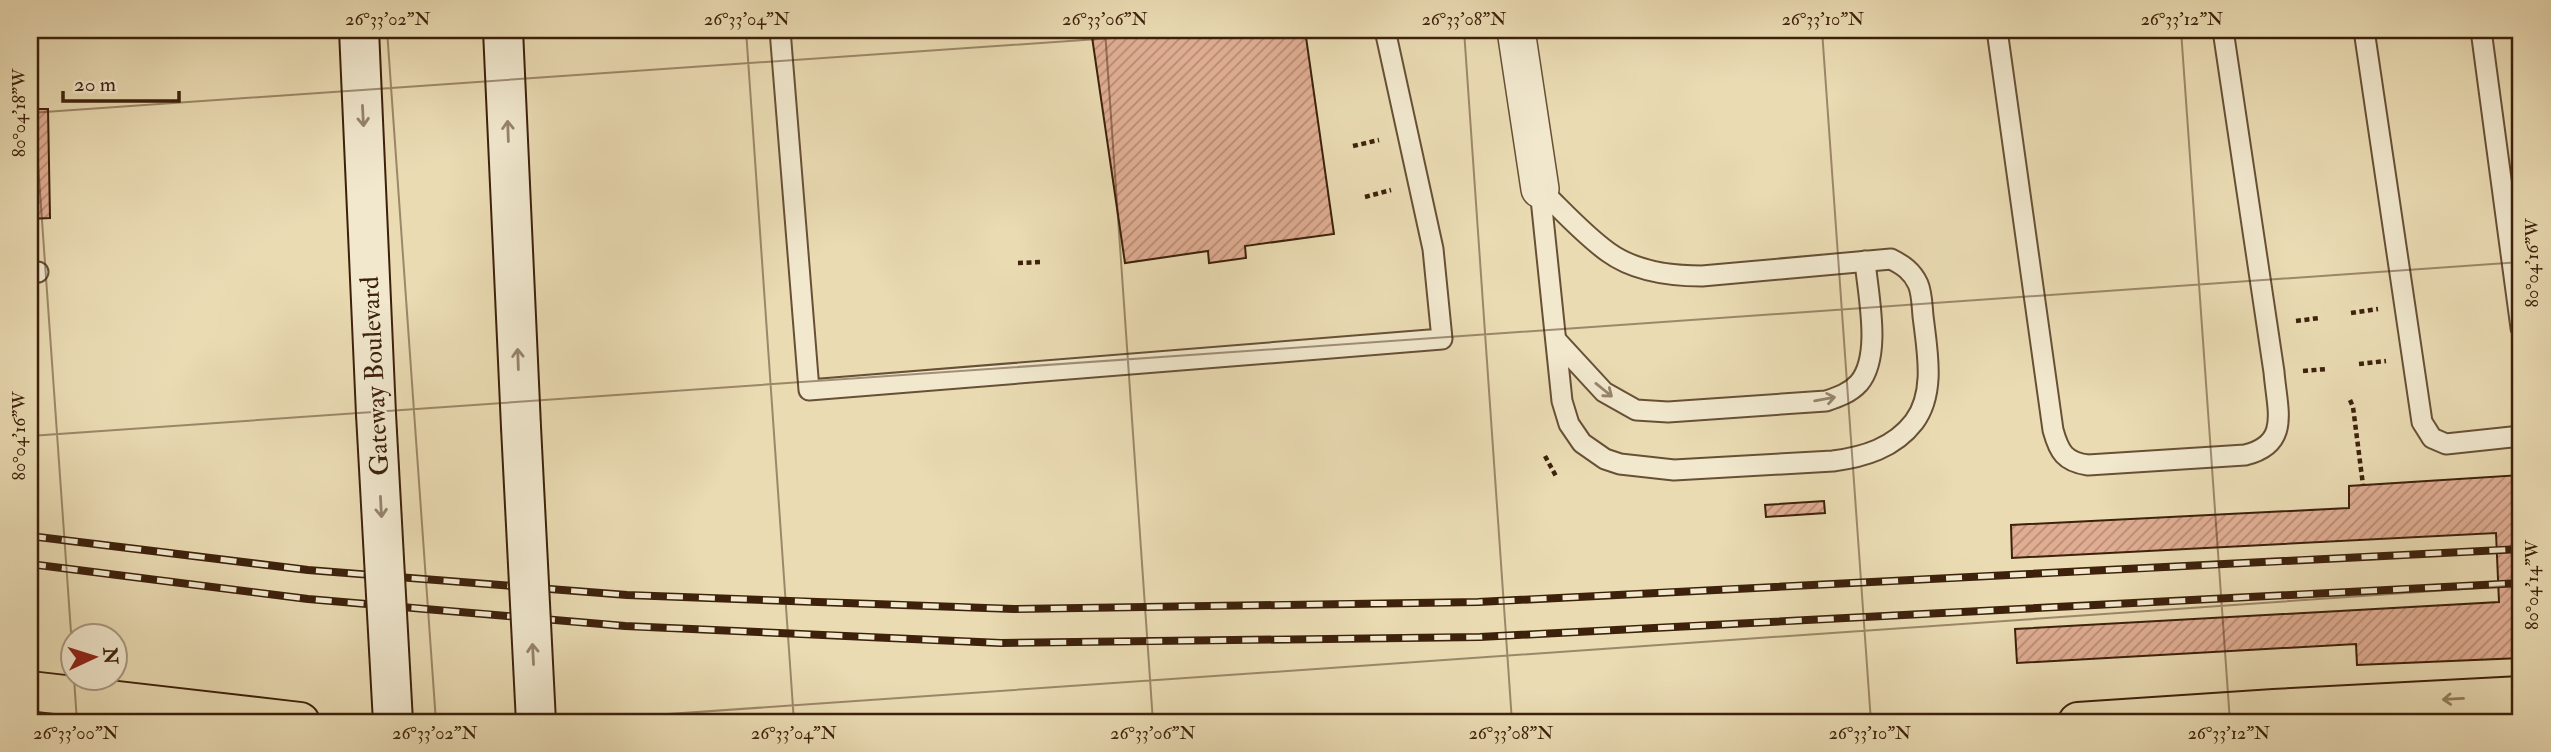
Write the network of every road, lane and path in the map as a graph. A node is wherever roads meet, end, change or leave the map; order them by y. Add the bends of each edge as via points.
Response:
1 (359, 30) edge
2 (503, 30) edge
3 (780, 30) edge
4 (1385, 30) edge
5 (1516, 30) edge
6 (1997, 30) edge
7 (2223, 30) edge
8 (2364, 30) edge
9 (2481, 30) edge
10 (1385, 139) dead end
11 (1353, 146) dead end
12 (1396, 188) dead end
13 (1540, 189) junction
14 (1365, 197) dead end
15 (1042, 261) dead end
16 (1865, 261) junction
17 (1018, 263) dead end
18 (2383, 309) dead end
19 (2351, 313) dead end
20 (2319, 318) dead end
21 (2286, 322) dead end
22 (2521, 328) edge
23 (1557, 341) junction
24 (2391, 360) dead end
25 (2359, 364) dead end
26 (2327, 369) dead end
27 (2292, 372) dead end
28 (2350, 400) dead end
29 (2521, 436) edge
30 (1545, 456) dead end
31 (1557, 478) dead end
32 (2363, 485) dead end
33 (30, 691) edge
34 (2521, 696) edge
35 (300, 722) edge
36 (393, 722) edge
37 (536, 722) edge
38 (2078, 722) edge

1 -> 36 main road, Gateway Boulevard, bridge
37 -> 2 main road, bridge
3 - 4 lane via 808,390 1443,339 1433,249
5 - 13 street
6 - 7 lane via 2053,430 2066,459 2088,466 2245,455 2268,447 2275,439 2274,372
8 - 29 lane via 2422,422 2432,438 2446,444
9 - 22 lane
10 - 11 path
12 - 14 path
13 - 16 lane via 1610,254 1647,269 1713,276
13 - 23 lane
15 - 17 path
23 -> 16 lane via 1604,392 1636,411 1826,401 1858,384 1870,362
16 - 23 lane via 1891,259 1908,268 1919,286 1928,360 1926,393 1914,421 1889,444 1861,456 1674,470 1605,458 1589,450 1569,425 1562,401
18 - 19 path
20 - 21 path
24 - 25 path
26 - 27 path
28 - 32 path
30 - 31 path
33 - 35 highway
34 -> 38 highway

